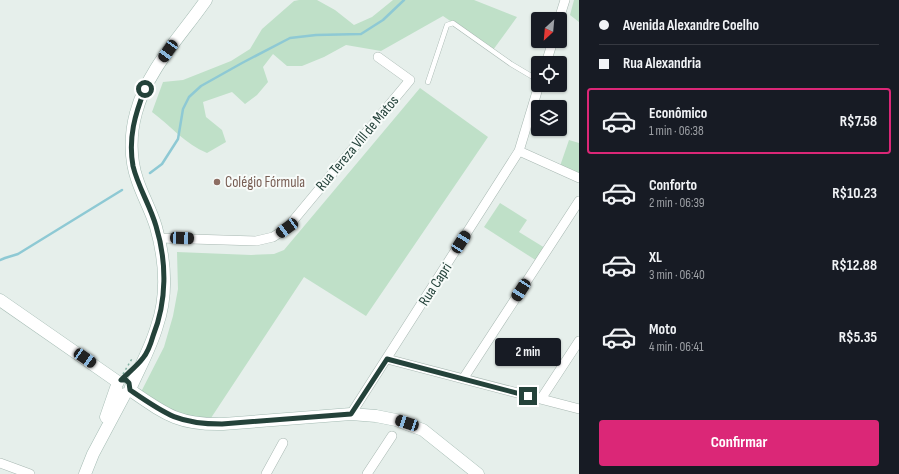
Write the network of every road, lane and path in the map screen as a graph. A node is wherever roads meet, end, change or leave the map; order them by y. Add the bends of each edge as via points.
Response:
1 (206, 0) edge
2 (565, 0) edge
3 (561, 12) edge
4 (378, 57) dead end
5 (531, 76) edge
6 (428, 82) dead end
7 (537, 92) edge
8 (519, 151) junction
9 (579, 178) edge
10 (579, 201) edge
11 (159, 238) junction
12 (0, 300) edge
13 (579, 341) edge
14 (387, 359) junction
15 (463, 379) junction
16 (124, 386) junction
17 (541, 399) junction
18 (579, 409) edge
19 (351, 414) junction
20 (392, 436) dead end
21 (283, 443) dead end
22 (0, 463) edge
23 (30, 474) edge
24 (84, 474) edge
25 (266, 474) edge
26 (367, 474) edge
27 (478, 474) edge

1 - 11 main road via 162,60 145,89 136,112 133,165
2 - 3 street
4 - 11 street, Rua Tereza Vill de Matos via 410,80 287,228 273,237 256,241
5 - 6 lane via 449,24
7 - 8 street, Rua Capri
8 - 9 street
8 - 14 street, Rua Capri
10 - 15 street
11 - 16 main road via 164,272 158,325 144,358
12 - 16 main road
13 - 17 street
14 - 15 street
14 - 19 street, Rua Capri
15 - 17 street
16 - 19 main road via 175,418 204,425
16 - 24 main road
17 - 18 street
19 - 27 main road via 396,420 423,430
20 - 26 street
21 - 25 street
22 - 23 street

